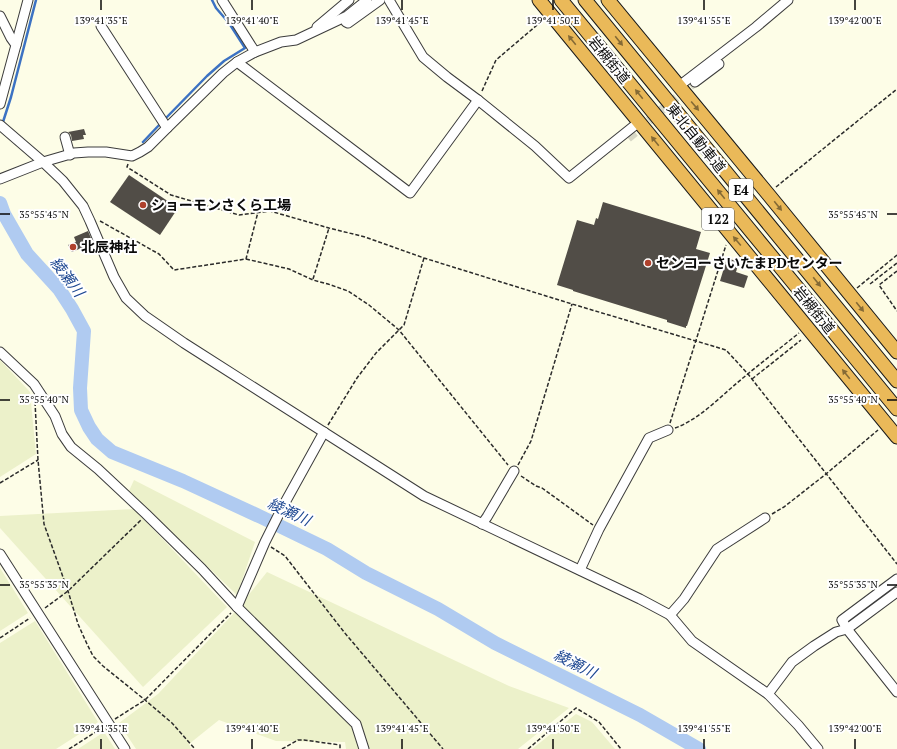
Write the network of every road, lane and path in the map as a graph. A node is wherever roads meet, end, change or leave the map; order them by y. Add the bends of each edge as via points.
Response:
1 (28, 0) edge
2 (349, 0) edge
3 (380, 0) edge
4 (389, 0) edge
5 (539, 0) edge
6 (561, 0) edge
7 (585, 0) edge
8 (608, 0) edge
9 (788, 0) edge
10 (225, 1) edge
11 (364, 2) edge
12 (551, 14) junction
13 (0, 16) edge
14 (342, 19) junction
15 (101, 26) dead end
16 (752, 30) junction
17 (307, 35) junction
18 (16, 45) junction
19 (255, 52) junction
20 (237, 62) junction
21 (695, 82) tunnel mouth
22 (679, 86) junction
23 (897, 89) edge
24 (478, 100) junction
25 (0, 104) edge
26 (639, 122) junction
27 (0, 125) edge
28 (167, 128) junction
29 (65, 138) dead end
30 (628, 138) tunnel mouth
31 (70, 155) junction
32 (132, 156) junction
33 (43, 162) junction
34 (570, 178) junction
35 (0, 179) edge
36 (768, 194) junction
37 (258, 212) junction
38 (90, 221) junction
39 (328, 228) junction
40 (728, 230) junction
41 (897, 255) edge
42 (424, 258) junction
43 (246, 259) junction
44 (897, 263) edge
45 (897, 271) edge
46 (313, 280) junction
47 (870, 284) dead end
48 (849, 294) junction
49 (572, 304) junction
50 (897, 311) edge
51 (807, 327) junction
52 (399, 330) junction
53 (696, 340) junction
54 (801, 340) dead end
55 (0, 352) edge
56 (897, 352) edge
57 (748, 374) junction
58 (752, 379) junction
59 (897, 381) edge
60 (34, 384) junction
61 (897, 409) edge
62 (886, 424) junction
63 (668, 430) junction
64 (324, 432) junction
65 (897, 437) edge
66 (38, 460) junction
67 (514, 471) junction
68 (826, 474) junction
69 (0, 483) edge
70 (146, 514) junction
71 (765, 518) joint
72 (482, 524) junction
73 (599, 529) junction
74 (265, 542) junction
75 (0, 554) edge
76 (897, 564) edge
77 (580, 570) junction
78 (897, 579) edge
79 (68, 591) junction
80 (897, 592) edge
81 (237, 607) junction
82 (37, 614) junction
83 (670, 615) junction
84 (847, 630) junction
85 (0, 638) edge
86 (897, 692) edge
87 (768, 694) junction
88 (145, 700) junction
89 (108, 724) junction
90 (530, 747) junction
91 (69, 749) edge
92 (125, 749) edge
93 (195, 749) edge
94 (282, 749) edge
95 (340, 749) edge
96 (364, 749) edge
97 (443, 749) edge
98 (528, 749) edge
99 (532, 749) edge
100 (621, 749) edge
101 (818, 749) edge

1 - 18 street
2 - 17 street
3 - 14 street via 348,23
4 - 24 street via 423,57
5 - 12 highway, 岩槻街道 / 122
61 -> 6 highway, 東北自動車道 / E4
7 -> 59 highway, 東北自動車道 / E4
8 - 22 highway
9 - 16 street
10 - 19 street
11 - 14 street
12 - 24 path via 496,60
26 -> 12 highway, 岩槻街道 / 122
13 - 18 street
14 - 17 street
15 - 28 street
16 - 21 street via 751,39
16 - 22 street
17 - 19 street
18 - 25 street
19 - 20 street
20 - 24 street via 410,193
20 - 28 street
22 -> 36 highway
23 - 36 path
24 - 34 street via 536,146
26 - 34 street
40 -> 26 highway, 岩槻街道 / 122
27 - 33 street
28 - 32 street via 148,147
29 - 31 street
30 - 34 street via 574,182
31 - 32 street via 106,152
31 - 33 street
32 - 37 path via 127,167 171,195 239,215
33 - 35 street
33 - 38 street via 63,181 83,206
36 -> 48 highway
37 - 39 path via 270,211
37 - 43 path
38 - 43 path via 99,220 159,254 174,270
38 - 64 street via 126,298 145,316
39 - 42 path via 365,237
39 - 46 path
51 -> 40 highway, 岩槻街道 / 122
40 - 53 path via 726,246
41 - 48 path
42 - 49 path
42 - 52 path via 404,325
43 - 46 path via 289,270
44 - 47 path
45 - 50 path via 879,285
46 - 52 path via 348,292
48 -> 56 highway
49 - 53 path
49 - 67 path via 531,441
51 - 57 path
62 -> 51 highway, 岩槻街道 / 122
52 - 64 path via 376,353 357,378
52 - 67 path
53 - 57 path via 726,350
53 - 63 path
54 - 58 path
55 - 60 street
57 - 58 path
57 - 63 path via 696,417
58 - 68 path
60 - 66 path
60 - 70 street via 71,447
62 - 65 highway, 岩槻街道 / 122
62 - 68 path
63 - 73 street via 649,438
64 - 72 street via 424,496
64 - 74 street
66 - 69 path
66 - 79 path via 44,524
67 - 72 street
67 - 73 path
68 - 71 path via 784,507
68 - 76 path
70 - 79 path
70 - 81 street
71 - 83 street via 717,549 684,599
72 - 77 street
73 - 77 street
74 - 81 street
74 - 97 path via 285,556 344,632
75 - 82 street
77 - 83 street
78 - 84 street via 842,620
79 - 82 path
79 - 88 path via 78,624 93,656
80 - 84 street
81 - 88 path
81 - 96 street via 356,724
82 - 85 path
82 - 89 street
83 - 87 street via 692,641
84 - 86 street
84 - 87 street via 836,632 792,662
87 - 101 street
88 - 89 path
88 - 93 path via 172,723
89 - 91 path
89 - 92 street
90 - 98 path
90 - 99 path
90 - 100 path via 576,708 599,722
94 - 95 path via 298,740 340,745

